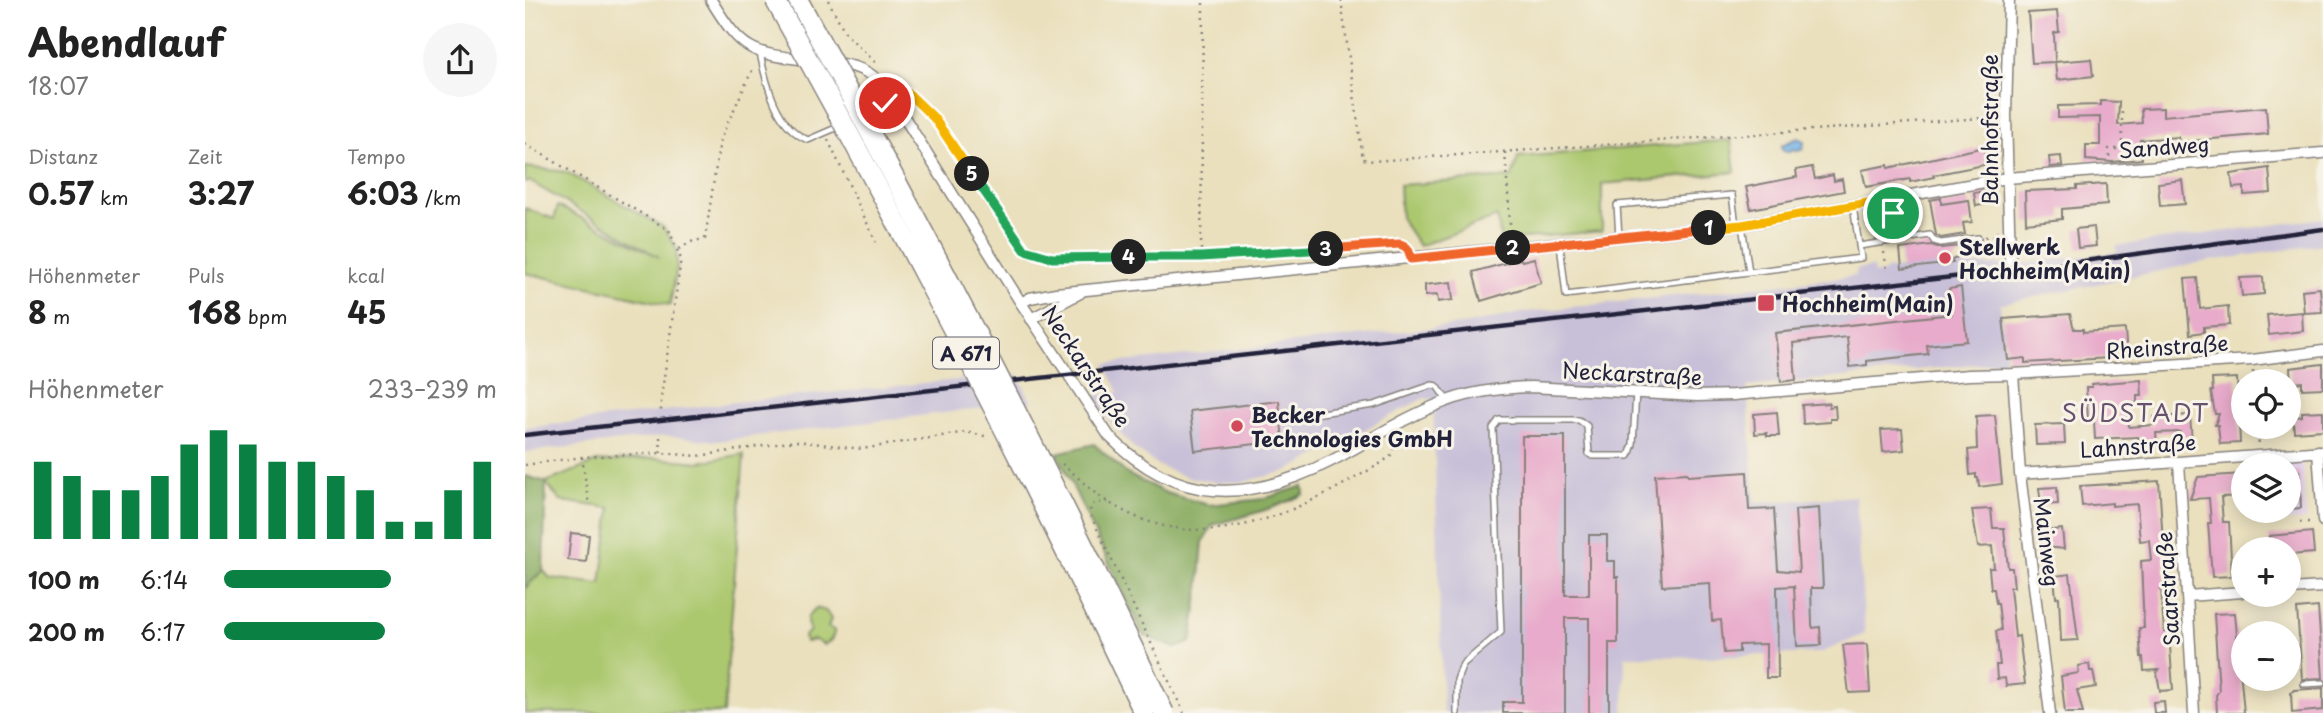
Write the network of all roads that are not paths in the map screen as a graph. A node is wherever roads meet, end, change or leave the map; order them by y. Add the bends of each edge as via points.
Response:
1 (711, 0) edge
2 (775, 0) edge
3 (798, 0) edge
4 (2009, 0) edge
5 (760, 53) junction
6 (895, 102) junction
7 (2323, 153) edge
8 (2007, 178) junction
9 (1890, 199) junction
10 (1853, 206) junction
11 (1739, 225) junction
12 (1619, 237) junction
13 (1978, 238) road end
14 (1898, 240) junction
15 (1560, 244) junction
16 (1859, 246) junction
17 (2010, 260) dead end
18 (1749, 272) junction
19 (1082, 292) junction
20 (1021, 303) junction
21 (1031, 319) junction
22 (2323, 351) edge
23 (2013, 374) junction
24 (1636, 392) junction
25 (1448, 401) junction
26 (1294, 417) dead end
27 (2321, 451) edge
28 (2179, 462) junction
29 (2020, 474) junction
30 (2323, 521) edge
31 (2323, 587) edge
32 (2301, 588) edge
33 (2231, 593) edge
34 (2187, 596) junction
35 (2323, 683) edge
36 (2304, 684) dead end
37 (1144, 713) edge
38 (1164, 713) edge
39 (1457, 713) edge
40 (2050, 713) edge
41 (2194, 713) edge

1 - 5 street via 726,25
2 - 37 highway, A 671, bridge via 956,334
3 - 38 highway, A 671, bridge via 973,326
4 - 8 street, Bahnhofstraße
5 - 6 street, Neckarstraße via 863,69 880,81
5 - 6 lane via 764,76 785,122 808,140
6 - 20 street, Neckarstraße
7 - 8 street, Sandweg
8 - 9 street, Sandweg
8 - 17 street, Bahnhofstraße
9 - 10 street, Sandweg
9 - 14 lane
10 - 11 street, Sandweg
10 - 16 lane
11 - 12 street, Sandweg
11 - 12 lane via 1732,195 1617,205
11 - 18 lane
12 - 15 street, Sandweg
13 - 14 lane via 1941,243 1930,235
14 - 16 lane
15 - 18 lane via 1566,295
15 - 19 street, Sandweg
16 - 18 lane via 1861,258
19 - 20 street, Sandweg via 1056,293
19 - 21 street
20 - 21 street, Neckarstraße
21 - 25 street, Neckarstraße via 1109,436 1146,468 1192,487 1233,491 1266,487 1333,460
22 - 23 street, Rheinstraße via 2238,361
23 - 24 street, Neckarstraße via 1733,395
23 - 29 street, Mainweg
24 - 25 street, Neckarstraße via 1531,387
24 - 39 lane via 1629,456 1589,454 1587,426 1579,420 1499,420 1493,428 1501,632 1463,664 1457,680
25 - 26 lane via 1432,385 1374,405
27 - 28 street, Lahnstraße
27 - 30 street, Lahnstraße
28 - 29 street, Lahnstraße
28 - 34 street, Saarstraße
29 - 40 street, Mainweg
31 - 32 street
33 - 34 street
34 - 41 street, Saarstraße
35 - 36 lane

